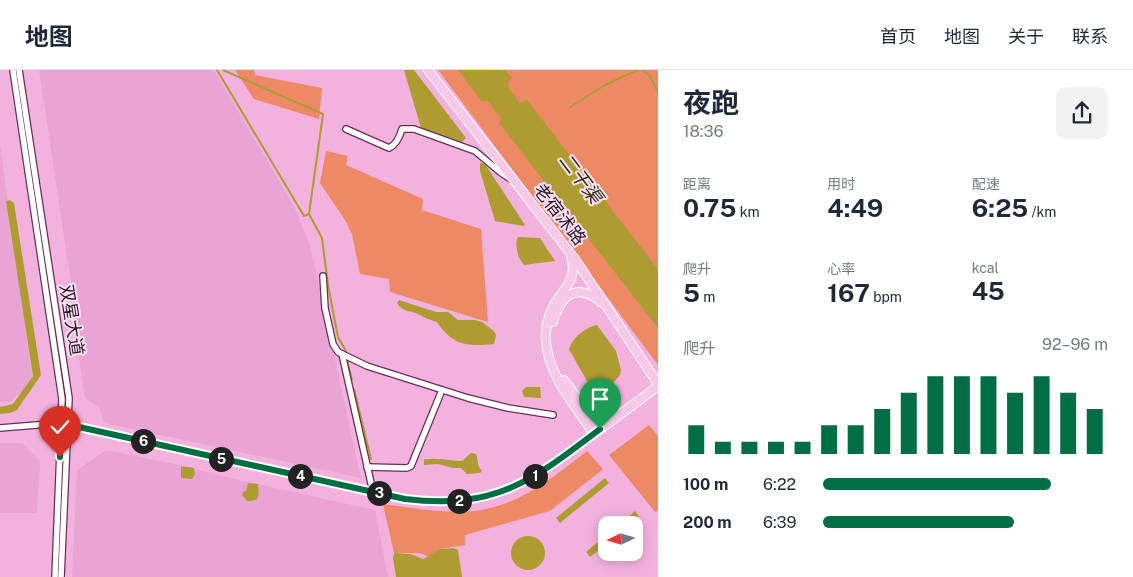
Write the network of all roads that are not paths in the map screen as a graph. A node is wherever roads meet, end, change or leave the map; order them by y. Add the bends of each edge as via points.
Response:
1 (13, 70) edge
2 (19, 70) edge
3 (428, 70) edge
4 (346, 129) dead end
5 (516, 182) junction
6 (569, 250) junction
7 (323, 276) dead end
8 (607, 307) junction
9 (342, 354) junction
10 (658, 385) edge
11 (442, 390) junction
12 (552, 415) dead end
13 (61, 423) junction
14 (68, 424) junction
15 (0, 428) edge
16 (597, 431) junction
17 (367, 467) junction
18 (373, 492) junction
19 (55, 577) edge
20 (61, 577) edge

1 - 13 street, 双星大道 via 62,399
2 - 14 street, 双星大道 via 69,398
3 - 5 main road, 老宿沭路
4 - 5 street via 389,148 401,135 402,129 414,129 475,151
5 - 6 main road, 老宿沭路
6 - 8 main road, 老宿沭路
6 - 16 main road via 573,273 551,311 546,347 556,376
7 - 9 street via 325,308 333,344
8 - 10 main road, 老宿沭路
8 - 16 main road via 588,294 576,292 568,295 556,312 551,341 560,374
9 - 11 street via 367,366
9 - 17 street
10 - 16 main road
11 - 12 street via 508,408
11 - 17 street via 411,466
13 - 14 street
13 - 15 street
13 - 19 street, 双星大道
14 - 18 street
14 - 20 street, 双星大道
16 - 18 street via 533,478 481,498 434,502
17 - 18 street

